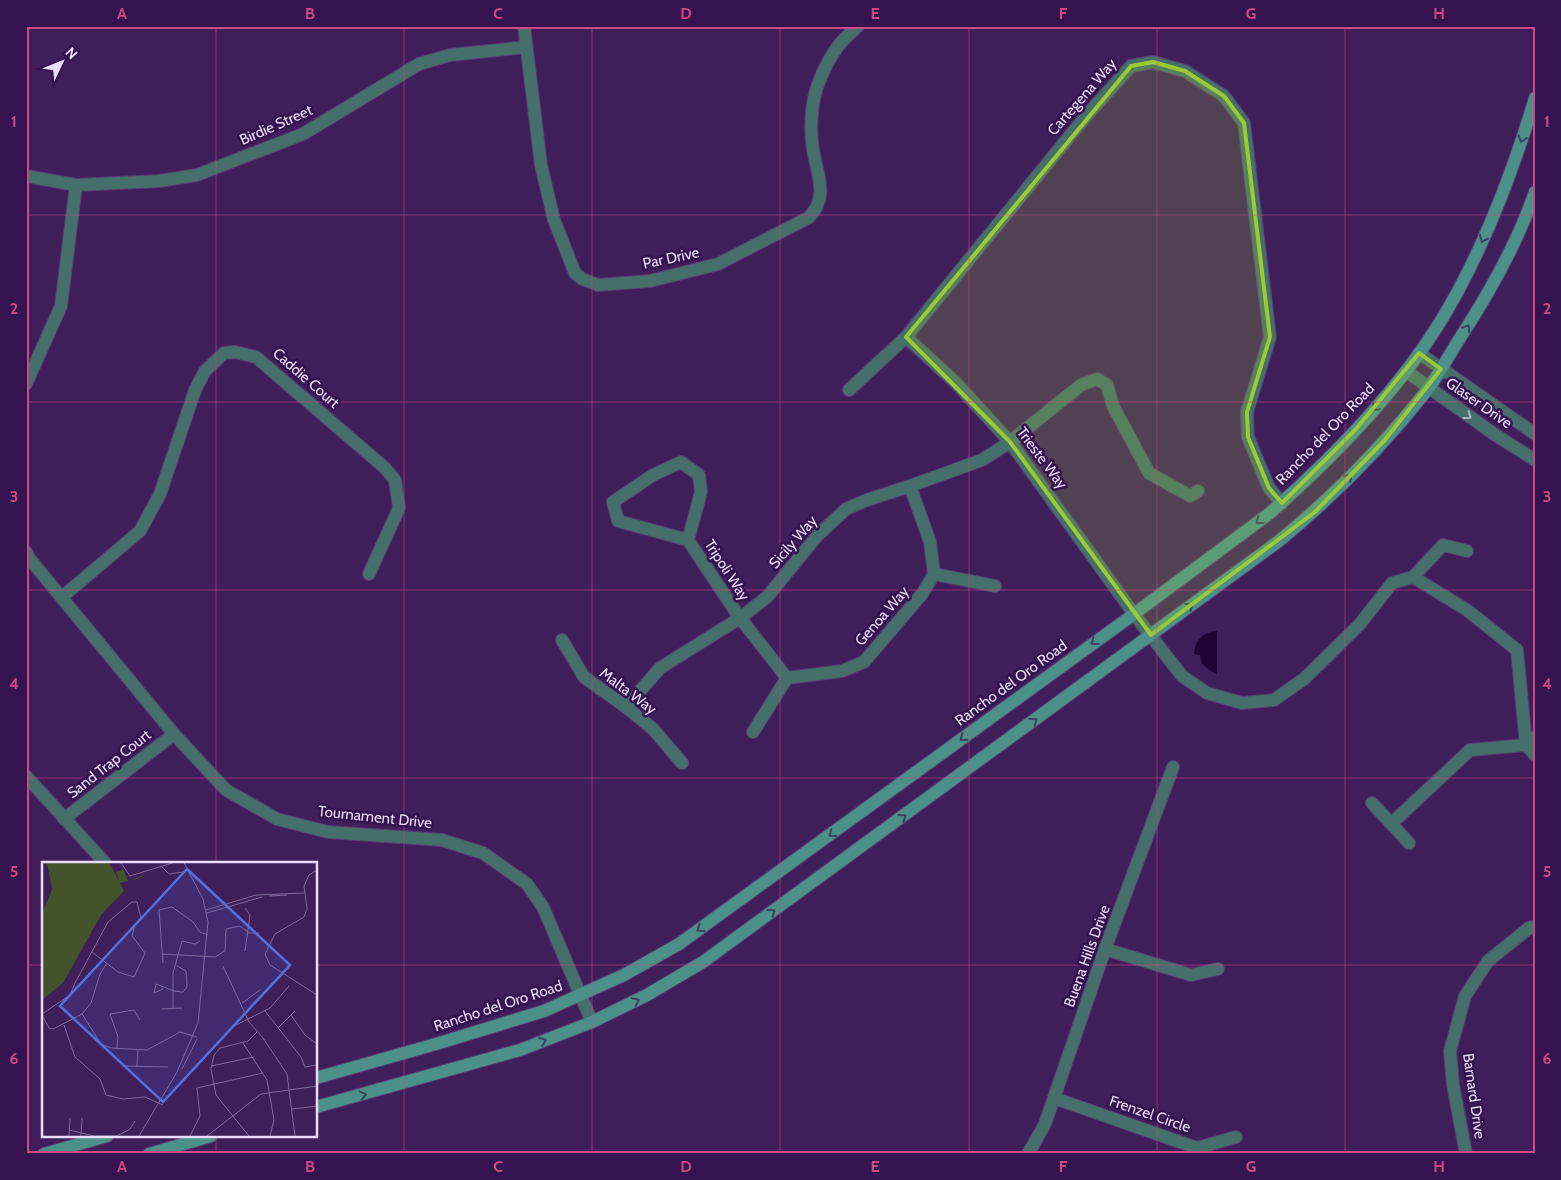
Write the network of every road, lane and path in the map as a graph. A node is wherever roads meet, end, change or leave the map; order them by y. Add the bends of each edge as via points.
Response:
1 (524, 26) edge
2 (858, 26) edge
3 (526, 47) junction
4 (1535, 98) edge
5 (26, 176) edge
6 (76, 185) junction
7 (1535, 192) edge
8 (906, 337) junction
9 (1419, 353) junction
10 (1441, 369) junction
11 (1406, 371) junction
12 (26, 384) edge
13 (1429, 388) junction
14 (849, 390) dead end
15 (1535, 434) edge
16 (1010, 442) junction
17 (1535, 460) edge
18 (910, 486) junction
19 (1198, 491) dead end
20 (1282, 502) junction
21 (688, 540) junction
22 (1467, 551) dead end
23 (26, 552) edge
24 (369, 574) dead end
25 (934, 574) junction
26 (1413, 577) junction
27 (995, 586) dead end
28 (62, 597) junction
29 (1134, 614) junction
30 (740, 618) junction
31 (1151, 635) junction
32 (562, 640) dead end
33 (787, 678) junction
34 (626, 706) junction
35 (753, 732) dead end
36 (174, 734) junction
37 (1532, 746) edge
38 (682, 763) dead end
39 (1174, 767) dead end
40 (26, 776) edge
41 (1372, 803) dead end
42 (64, 819) junction
43 (1392, 823) junction
44 (1409, 843) dead end
45 (104, 862) edge
46 (1535, 926) edge
47 (1105, 949) junction
48 (1218, 969) dead end
49 (580, 996) junction
50 (592, 1022) junction
51 (318, 1077) edge
52 (1054, 1098) junction
53 (318, 1106) edge
54 (1236, 1137) dead end
55 (100, 1138) edge
56 (204, 1138) edge
57 (44, 1154) edge
58 (149, 1154) edge
59 (1028, 1154) edge
60 (1466, 1154) edge

1 - 3 street, Par Drive
2 - 3 street, Par Drive via 839,44 819,81 813,104 812,143 820,181 816,212 718,264 650,281 598,285 574,273 554,220 541,166
3 - 6 street, Birdie Street via 450,55 419,64 304,134 197,175 159,181
4 -> 9 main road, Rancho del Oro Road via 1505,191 1470,268
5 - 6 street, Birdie Street
6 - 12 street via 61,306
10 -> 7 main road via 1498,274
8 - 14 street, Cartegena Way
8 - 16 street, Trieste Way via 956,383
8 - 20 street, Cartegena Way via 1086,116 1131,66 1153,62 1185,71 1224,96 1244,123 1270,337 1247,412 1248,437 1268,488
9 - 10 street, Glaser Drive
9 - 11 main road, Rancho del Oro Road
10 - 13 main road
10 - 15 street, Glaser Drive
11 - 13 street, Glaser Drive
11 -> 20 main road, Rancho del Oro Road via 1356,430
13 -> 17 street, Glaser Drive
31 -> 13 main road via 1315,512 1384,441
16 - 18 street, Sicily Way via 982,460
16 - 19 street, Sicily Way via 1081,385 1097,379 1107,386 1113,406 1149,473 1190,496
16 - 29 street, Trieste Way
18 - 25 street via 930,542
18 - 30 street, Sicily Way via 846,509 816,536 768,597
20 -> 29 main road, Rancho del Oro Road
21 - 21 street, Tripoli Way via 701,492 698,475 681,462 653,475 613,502 618,521
21 - 30 street, Tripoli Way
22 - 26 street via 1443,545
23 - 28 street, Tournament Drive
24 - 28 street, Caddie Court via 400,508 395,480 256,357 235,352 224,353 205,371 195,390 160,494 140,531
25 - 27 street
25 - 33 street, Genoa Way via 922,594 864,662 842,671
26 - 31 street, Trieste Way via 1392,583 1360,624 1304,679 1274,700 1242,703 1207,693 1182,676
26 - 37 street via 1467,610 1517,650
28 - 36 street, Tournament Drive
29 - 31 street, Trieste Way
29 -> 49 main road, Rancho del Oro Road via 679,944
30 - 33 street
30 - 34 street, Sicily Way via 660,668
50 -> 31 main road via 703,962
32 - 34 street, Malta Way via 584,677
33 - 35 street
34 - 38 street, Malta Way via 653,729
36 - 42 street, Sand Trap Court
36 - 49 street, Tournament Drive via 226,790 277,819 328,832 442,840 483,853 527,884 543,907
37 - 43 street via 1470,750
39 - 47 street, Buena Hills Drive
40 - 42 street
41 - 43 street
42 - 45 street
43 - 44 street
46 - 60 street, Barnard Drive via 1488,961 1465,996 1450,1051
47 - 48 street via 1191,976
47 - 52 street, Buena Hills Drive
49 - 50 street, Tournament Drive
49 - 51 main road, Rancho del Oro Road via 544,1011
53 -> 50 main road via 520,1050
52 - 54 street, Frenzel Circle via 1198,1148
52 - 59 street, Buena Hills Drive via 1045,1124
55 - 57 main road
56 - 58 main road

